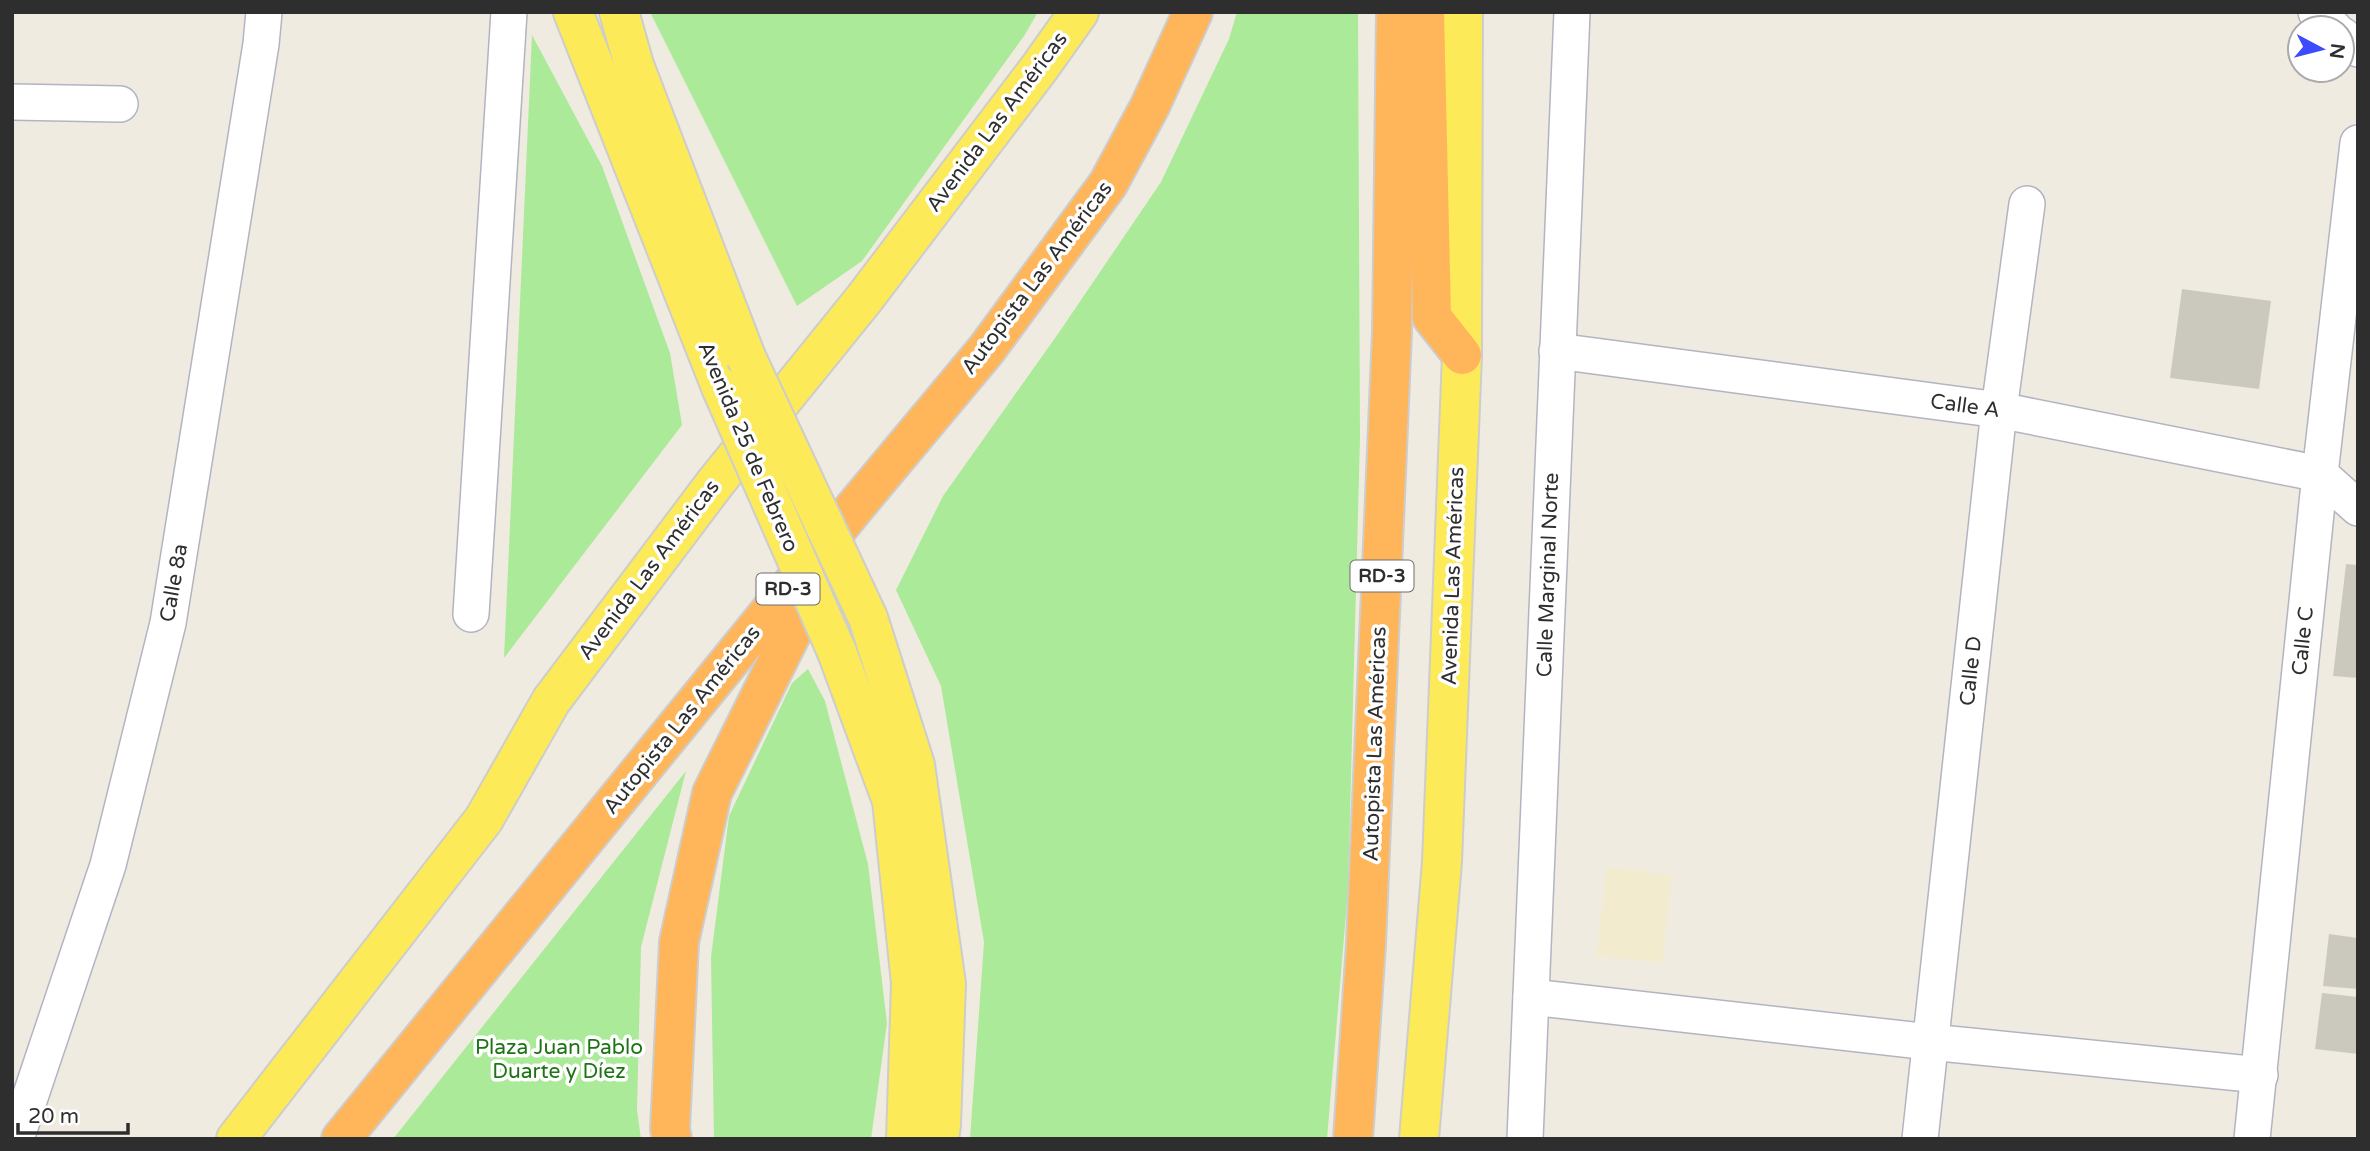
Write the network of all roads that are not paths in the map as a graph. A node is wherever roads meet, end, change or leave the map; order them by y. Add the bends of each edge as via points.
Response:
1 (264, 12) edge
2 (509, 12) edge
3 (573, 12) edge
4 (619, 12) edge
5 (1079, 12) edge
6 (1193, 12) edge
7 (1396, 12) edge
8 (1425, 12) edge
9 (1463, 12) edge
10 (1572, 12) edge
11 (12, 102) edge
12 (120, 104) dead end
13 (2358, 143) edge
14 (2026, 204) dead end
15 (1557, 351) junction
16 (1462, 355) junction
17 (1999, 410) junction
18 (2320, 474) junction
19 (855, 507) junction
20 (2358, 508) edge
21 (471, 614) dead end
22 (1531, 997) junction
23 (1930, 1042) junction
24 (2260, 1075) junction
25 (666, 1135) edge
26 (16, 1139) edge
27 (236, 1139) edge
28 (341, 1139) edge
29 (906, 1139) edge
30 (939, 1139) edge
31 (1353, 1139) edge
32 (1419, 1139) edge
33 (1525, 1139) edge
34 (1920, 1139) edge
35 (2252, 1139) edge

1 - 26 street, Calle 8a via 168,624 108,865
2 - 21 street
3 - 29 main road, Avenida 25 de Febrero, bridge via 721,387 837,652 892,801 911,983
4 - 30 main road, Avenida 25 de Febrero, bridge via 634,65 746,357 868,618 915,765 946,984
5 - 27 main road, Avenida Las Américas via 864,299 716,482 551,701 484,819
6 - 19 highway, Autopista Las Américas / RD-3 via 1108,184 986,350
7 - 31 highway, Autopista Las Américas / RD-3 via 1392,332 1366,944
8 - 16 highway via 1432,317
9 - 16 main road, Avenida Las Américas
10 - 15 street, Calle Marginal Norte
11 - 12 street
13 - 18 street, Calle C
14 - 17 street, Calle D
15 - 17 street, Calle A
15 - 22 street, Calle Marginal Norte
16 - 32 main road, Avenida Las Américas via 1442,862
17 - 18 street, Calle A
17 - 23 street, Calle D
18 - 20 street
18 - 24 street, Calle C
19 - 25 highway via 712,793 679,942
19 - 28 highway, Autopista Las Américas / RD-3
22 - 23 street
22 - 33 street, Calle Marginal Norte
23 - 24 street
23 - 34 street, Calle D
24 - 35 street, Calle C

